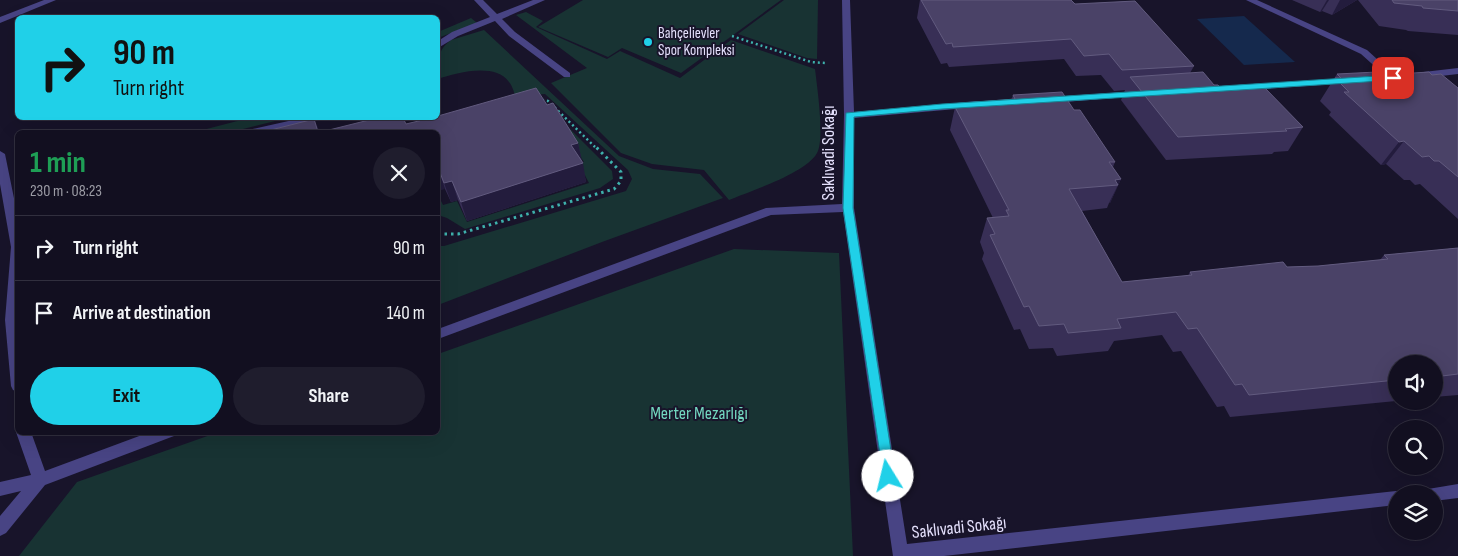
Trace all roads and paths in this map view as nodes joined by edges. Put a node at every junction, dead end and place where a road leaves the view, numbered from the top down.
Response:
1 (52, 0) edge
2 (478, 0) edge
3 (542, 0) edge
4 (846, 0) edge
5 (1250, 0) edge
6 (495, 18) junction
7 (0, 20) edge
8 (732, 36) dead end
9 (440, 44) edge
10 (811, 62) dead end
11 (1458, 71) edge
12 (567, 75) dead end
13 (1363, 80) edge
14 (1196, 90) edge
15 (1148, 93) edge
16 (536, 99) edge
17 (1040, 100) edge
18 (991, 103) edge
19 (849, 115) junction
20 (304, 120) edge
21 (261, 130) edge
22 (0, 154) edge
23 (848, 208) junction
24 (440, 234) edge
25 (15, 241) edge
26 (15, 265) edge
27 (440, 333) edge
28 (15, 353) edge
29 (24, 435) edge
30 (161, 435) edge
31 (40, 480) junction
32 (0, 489) edge
33 (1458, 491) edge
34 (1443, 493) edge
35 (1388, 499) edge
36 (0, 528) edge
37 (901, 555) edge

1 - 7 street
2 - 6 street
3 - 6 street
4 - 19 street, Saklıvadi Sokağı
5 - 11 street
6 - 9 street
6 - 12 street
8 - 10 path
13 - 14 street
15 - 17 street
16 - 24 path
18 - 19 street
19 - 23 street, Saklıvadi Sokağı
20 - 21 street
22 - 25 street
23 - 27 street
23 - 37 street, Saklıvadi Sokağı
26 - 28 street
29 - 31 street
30 - 31 street
31 - 32 street
31 - 36 street
33 - 34 street
35 - 37 street, Saklıvadi Sokağı

